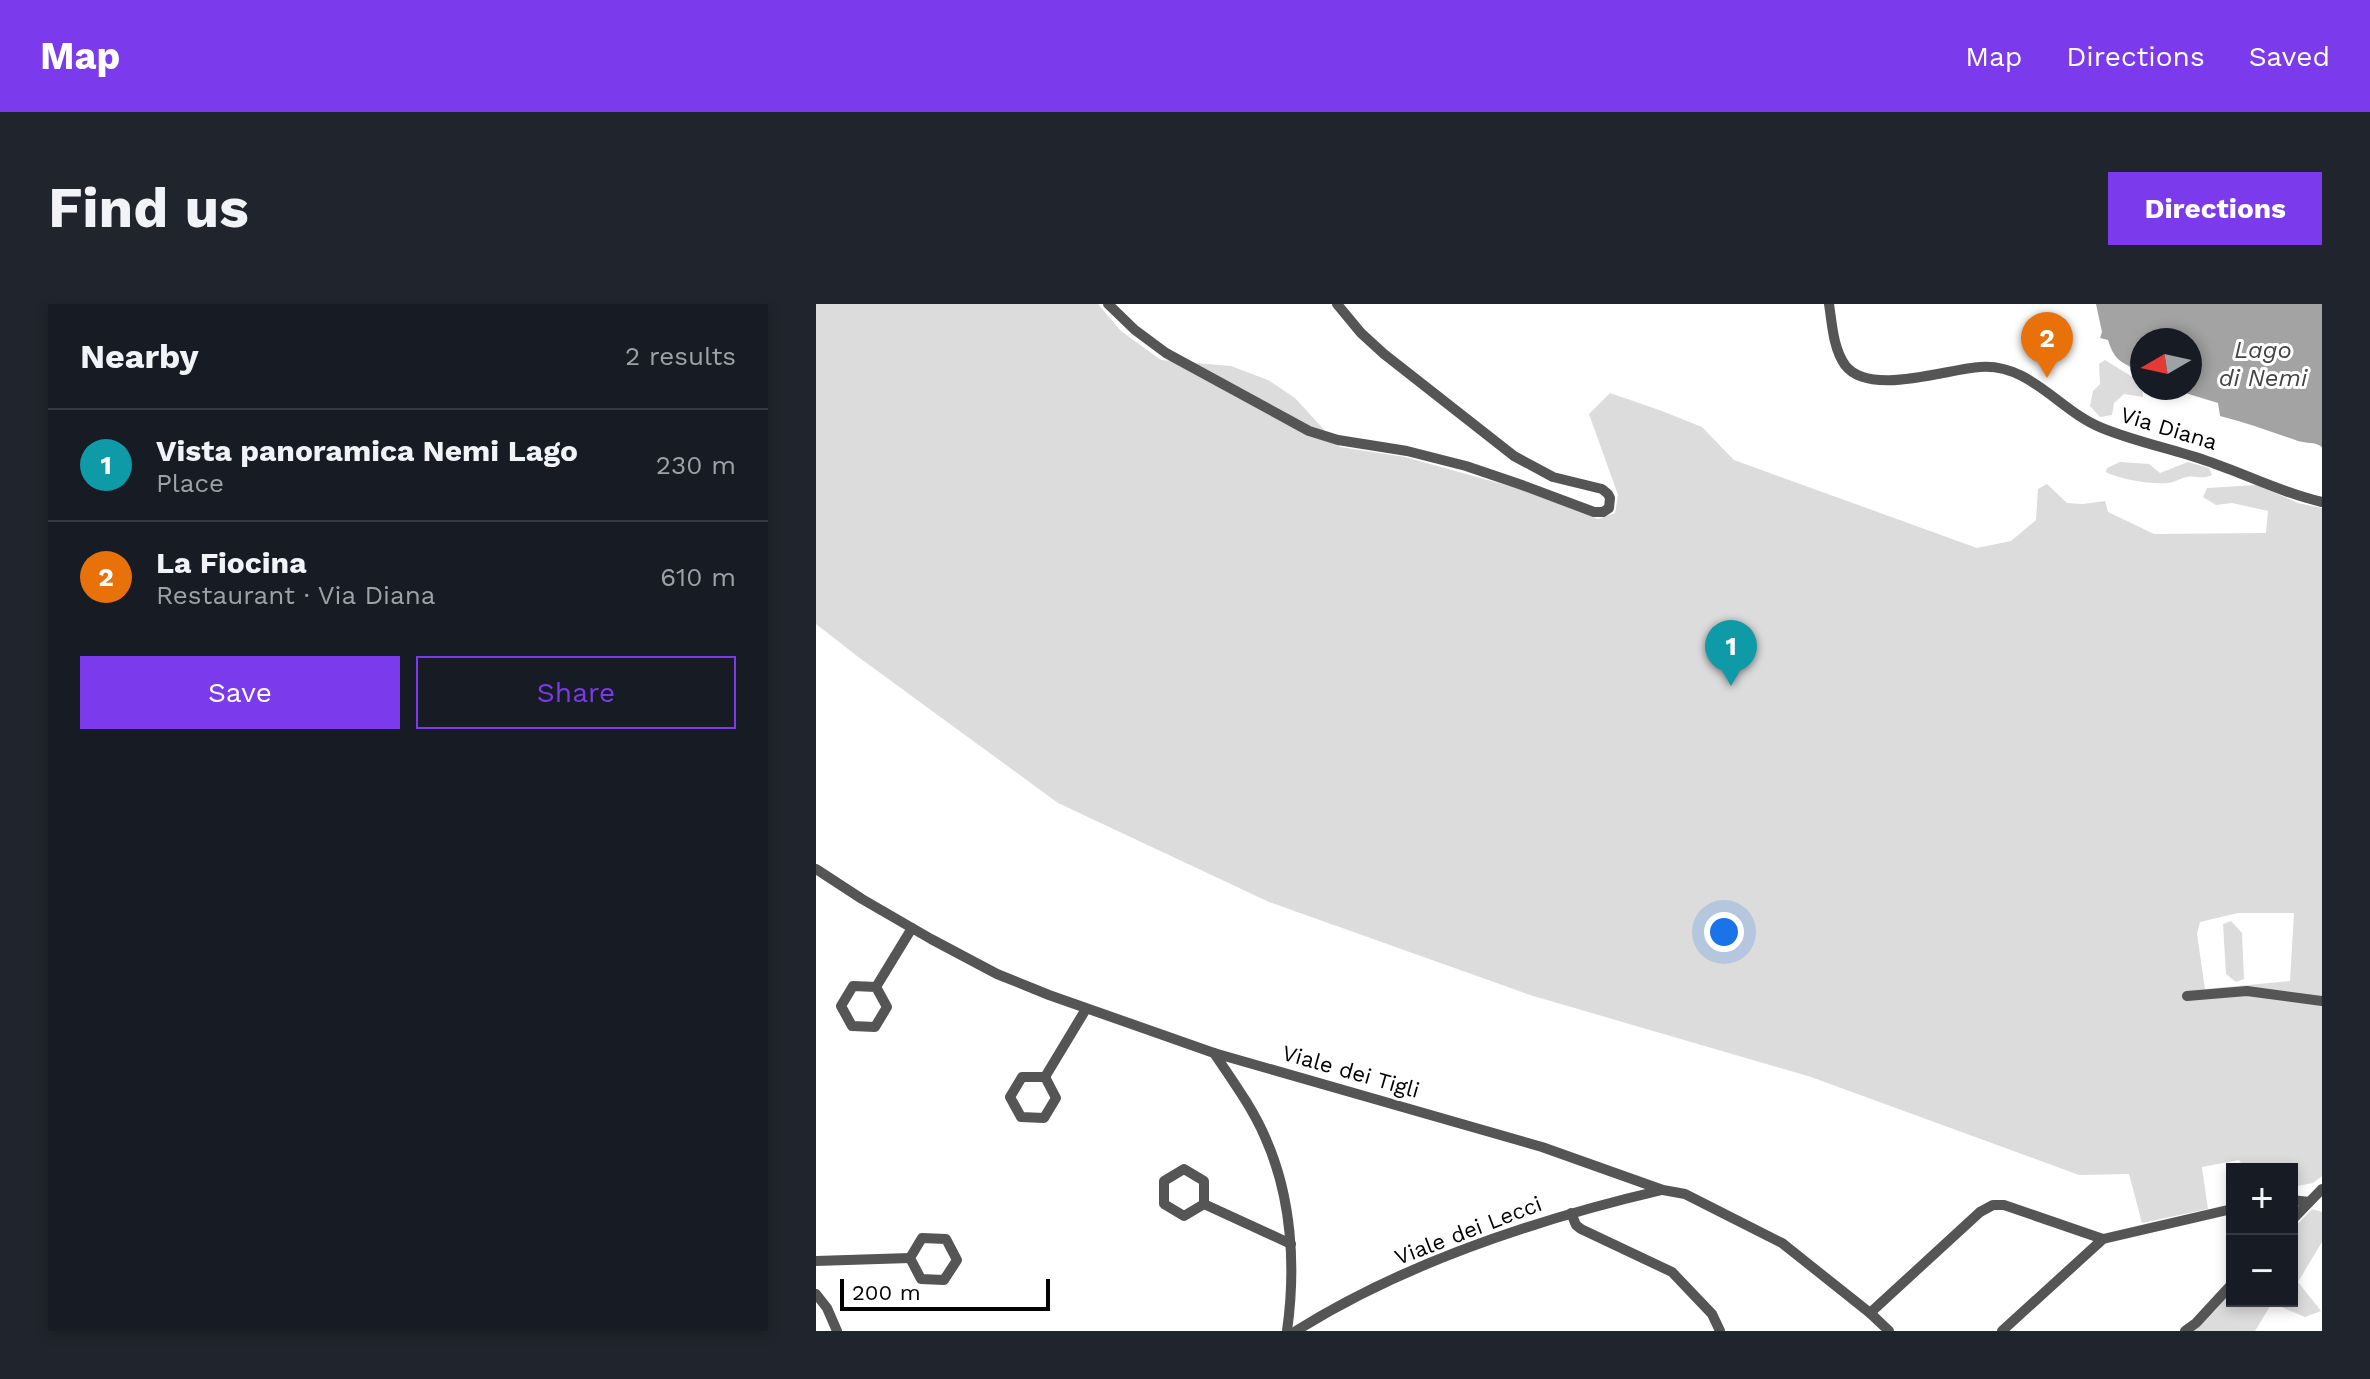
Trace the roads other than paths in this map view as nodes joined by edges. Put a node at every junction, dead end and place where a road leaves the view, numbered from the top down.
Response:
1 (1108, 304) edge
2 (1337, 304) edge
3 (1829, 304) edge
4 (2322, 502) edge
5 (816, 869) edge
6 (912, 928) junction
7 (876, 987) junction
8 (2187, 996) dead end
9 (2322, 1001) edge
10 (1086, 1009) junction
11 (1214, 1053) junction
12 (1045, 1077) junction
13 (2322, 1189) edge
14 (1663, 1190) junction
15 (2298, 1201) edge
16 (2309, 1202) junction
17 (1204, 1204) junction
18 (2226, 1210) edge
19 (1571, 1213) junction
20 (2298, 1214) edge
21 (2103, 1239) junction
22 (1291, 1244) junction
23 (910, 1258) junction
24 (816, 1261) edge
25 (2226, 1290) edge
26 (816, 1294) edge
27 (1870, 1313) junction
28 (838, 1330) edge
29 (1287, 1331) edge
30 (1296, 1331) edge
31 (1720, 1331) edge
32 (1889, 1331) edge
33 (2002, 1331) edge
34 (2185, 1331) edge

1 - 2 street
3 - 4 street, Via Diana
5 - 6 street, Viale dei Tigli
6 - 7 street
6 - 10 street, Viale dei Tigli
7 - 7 street
8 - 9 street
10 - 11 street, Viale dei Tigli
10 - 12 street
11 - 14 street, Viale dei Tigli
11 - 22 street
12 - 12 street
13 - 16 street
14 - 19 street, Viale dei Lecci
14 - 27 street, Viale dei Tigli
15 - 16 street
16 - 20 street
17 - 17 street
17 - 22 street
18 - 21 street
19 - 30 street, Viale dei Lecci
19 - 31 street
21 - 27 street
21 - 33 street
22 - 29 street
23 - 23 street
23 - 24 street
25 - 34 street
26 - 28 street
27 - 32 street, Viale dei Tigli

